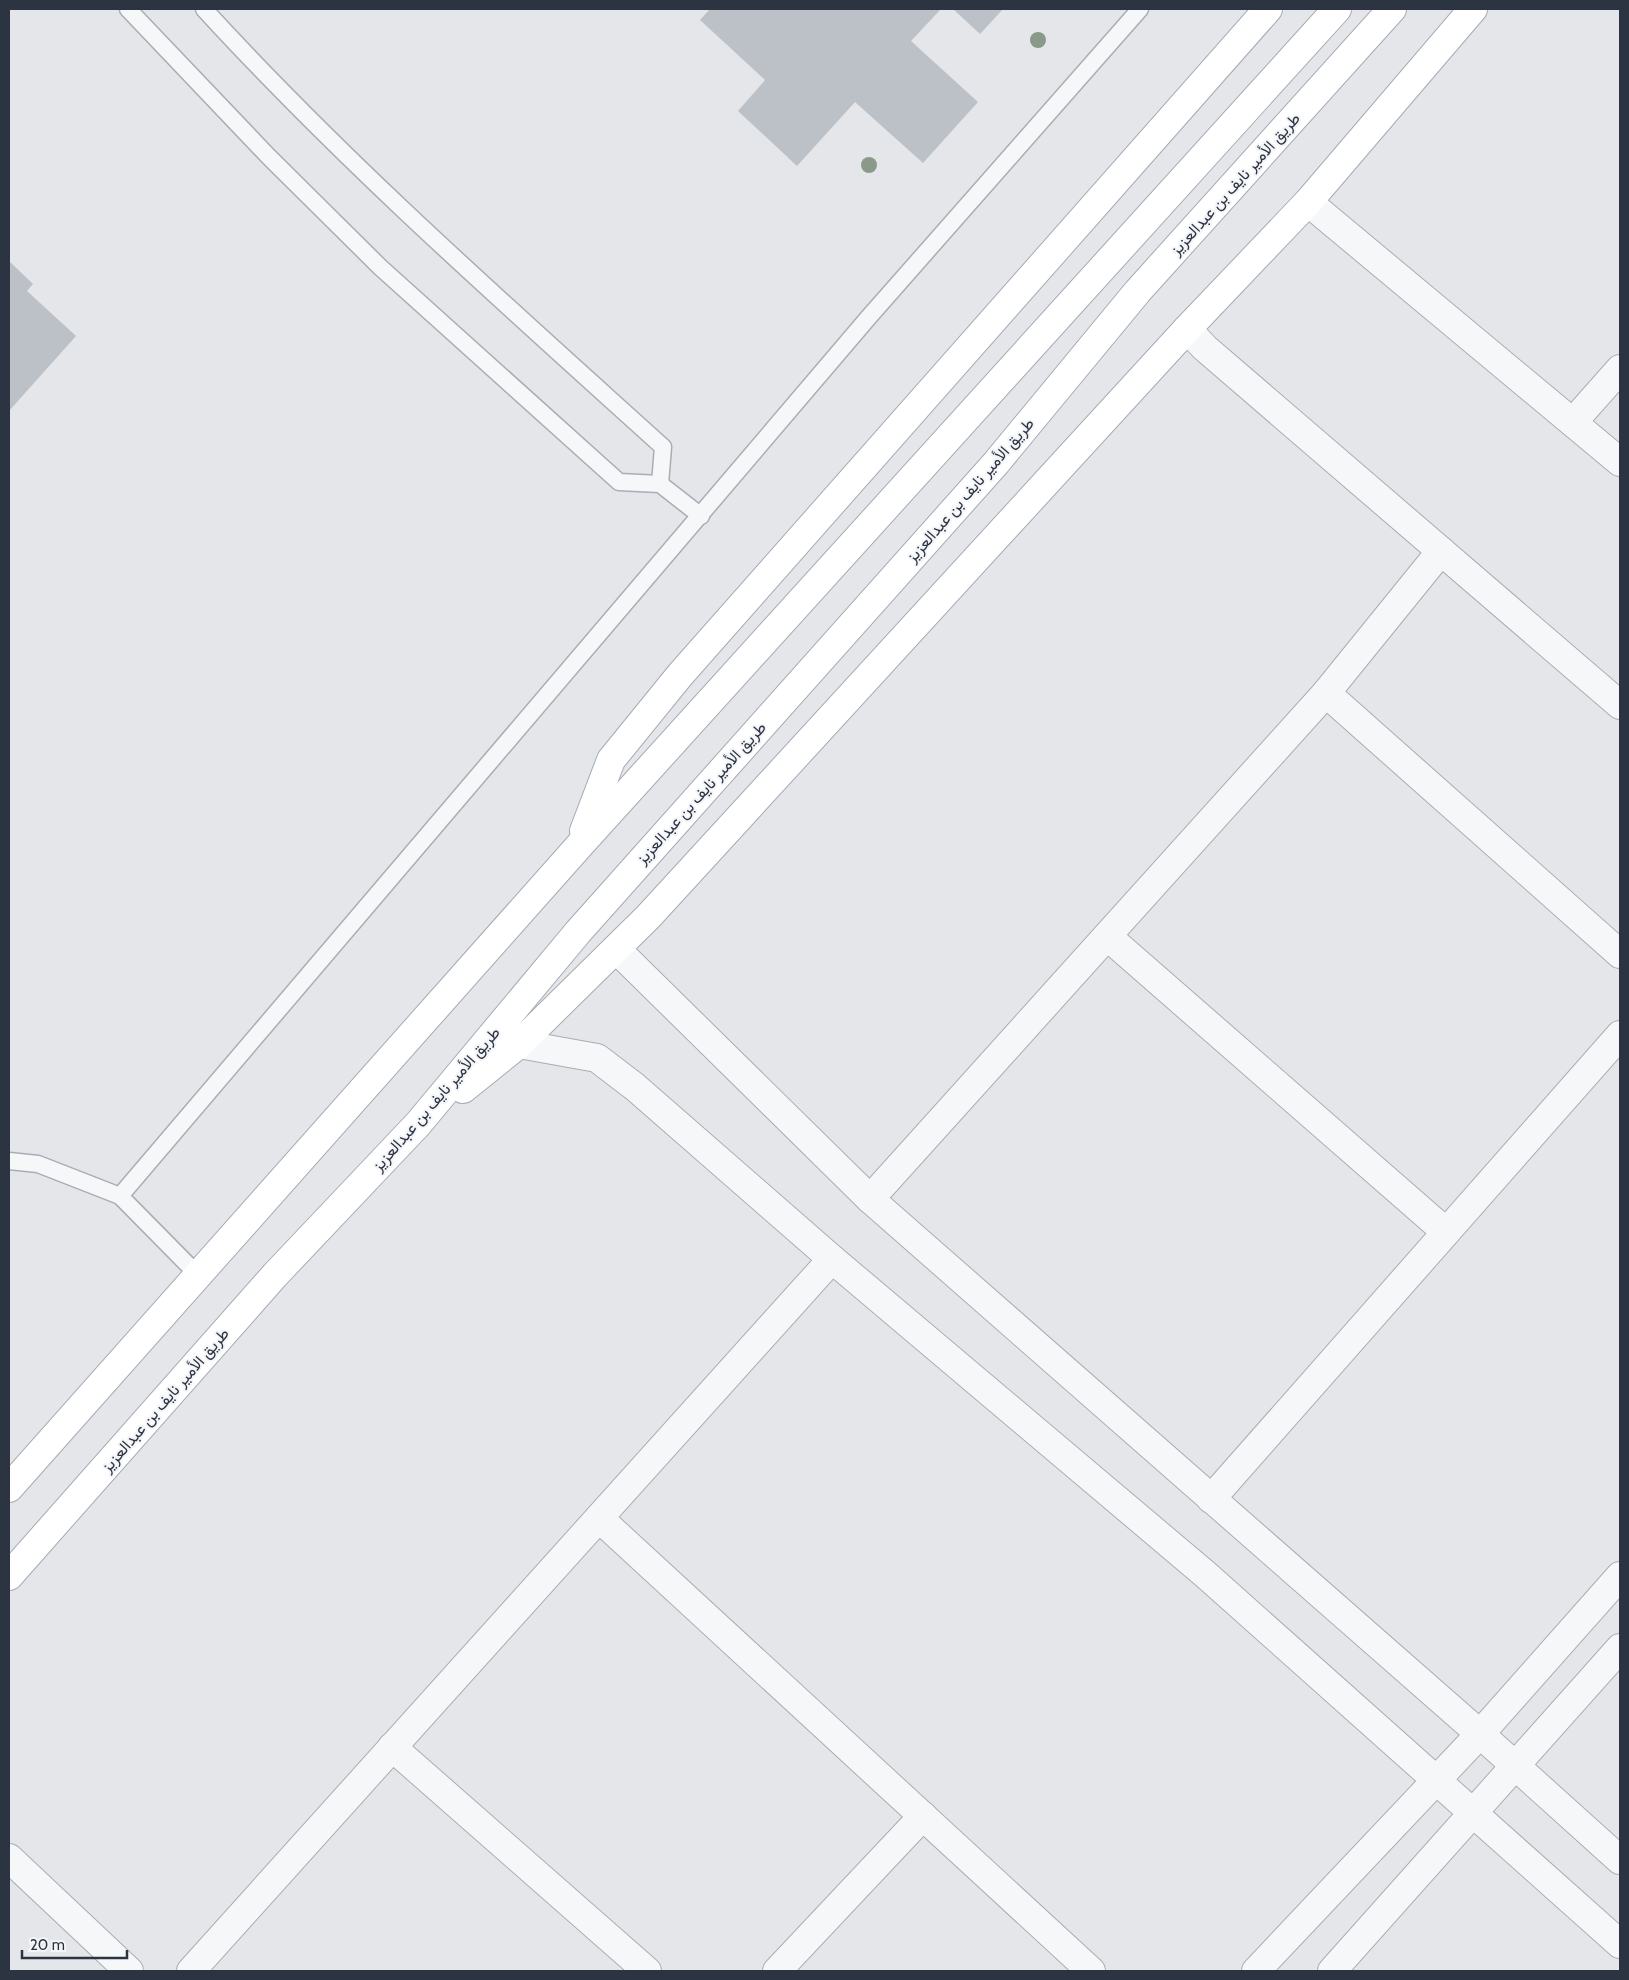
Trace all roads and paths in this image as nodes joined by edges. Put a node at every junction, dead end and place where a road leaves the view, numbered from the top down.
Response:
1 (128, 9) edge
2 (204, 9) edge
3 (1140, 9) edge
4 (1268, 9) edge
5 (1337, 9) edge
6 (1392, 9) edge
7 (1473, 9) edge
8 (1308, 202) junction
9 (1187, 329) junction
10 (1620, 369) edge
11 (1573, 422) junction
12 (1620, 462) edge
13 (660, 484) junction
14 (701, 516) junction
15 (1441, 551) junction
16 (1326, 693) junction
17 (1620, 705) edge
18 (579, 846) junction
19 (1107, 936) junction
20 (616, 949) junction
21 (1620, 954) edge
22 (1620, 1035) edge
23 (520, 1044) junction
24 (418, 1124) junction
25 (9, 1161) edge
26 (120, 1196) junction
27 (870, 1199) junction
28 (1446, 1232) junction
29 (832, 1259) junction
30 (199, 1276) junction
31 (9, 1488) edge
32 (1211, 1499) junction
33 (599, 1518) junction
34 (9, 1576) edge
35 (1620, 1576) edge
36 (1620, 1648) edge
37 (1480, 1734) junction
38 (392, 1747) junction
39 (1515, 1767) junction
40 (1437, 1779) junction
41 (1474, 1814) junction
42 (923, 1816) junction
43 (9, 1858) edge
44 (1620, 1860) edge
45 (1620, 1944) edge
46 (129, 1971) edge
47 (191, 1971) edge
48 (647, 1971) edge
49 (777, 1971) edge
50 (1091, 1971) edge
51 (1256, 1971) edge
52 (1332, 1971) edge

1 - 13 lane
2 - 13 lane
3 - 14 lane
4 - 18 main road
5 - 18 main road
6 - 24 main road, طريق الأمير نايف بن عبدالعزيز
7 - 8 main road
8 - 9 main road
8 - 11 street
9 - 15 street
9 - 20 main road
10 - 11 street
11 - 12 street
13 - 14 lane
14 - 26 lane
15 - 16 street
15 - 17 street
16 - 19 street
16 - 21 street
18 - 30 main road
19 - 27 street
19 - 28 street
20 - 23 main road
20 - 27 street
22 - 28 street
23 - 24 main road
23 - 29 street
24 - 34 main road, طريق الأمير نايف بن عبدالعزيز
25 - 26 lane
26 - 30 lane
27 - 32 street
28 - 32 street
29 - 33 street
29 - 40 street
30 - 31 main road
32 - 37 street
33 - 38 street
33 - 42 street
35 - 37 street
36 - 39 street
37 - 39 street
37 - 40 street
38 - 47 street
38 - 48 street
39 - 41 street
39 - 44 street
40 - 41 street
40 - 51 street
41 - 45 street
41 - 52 street
42 - 49 street
42 - 50 street
43 - 46 street

